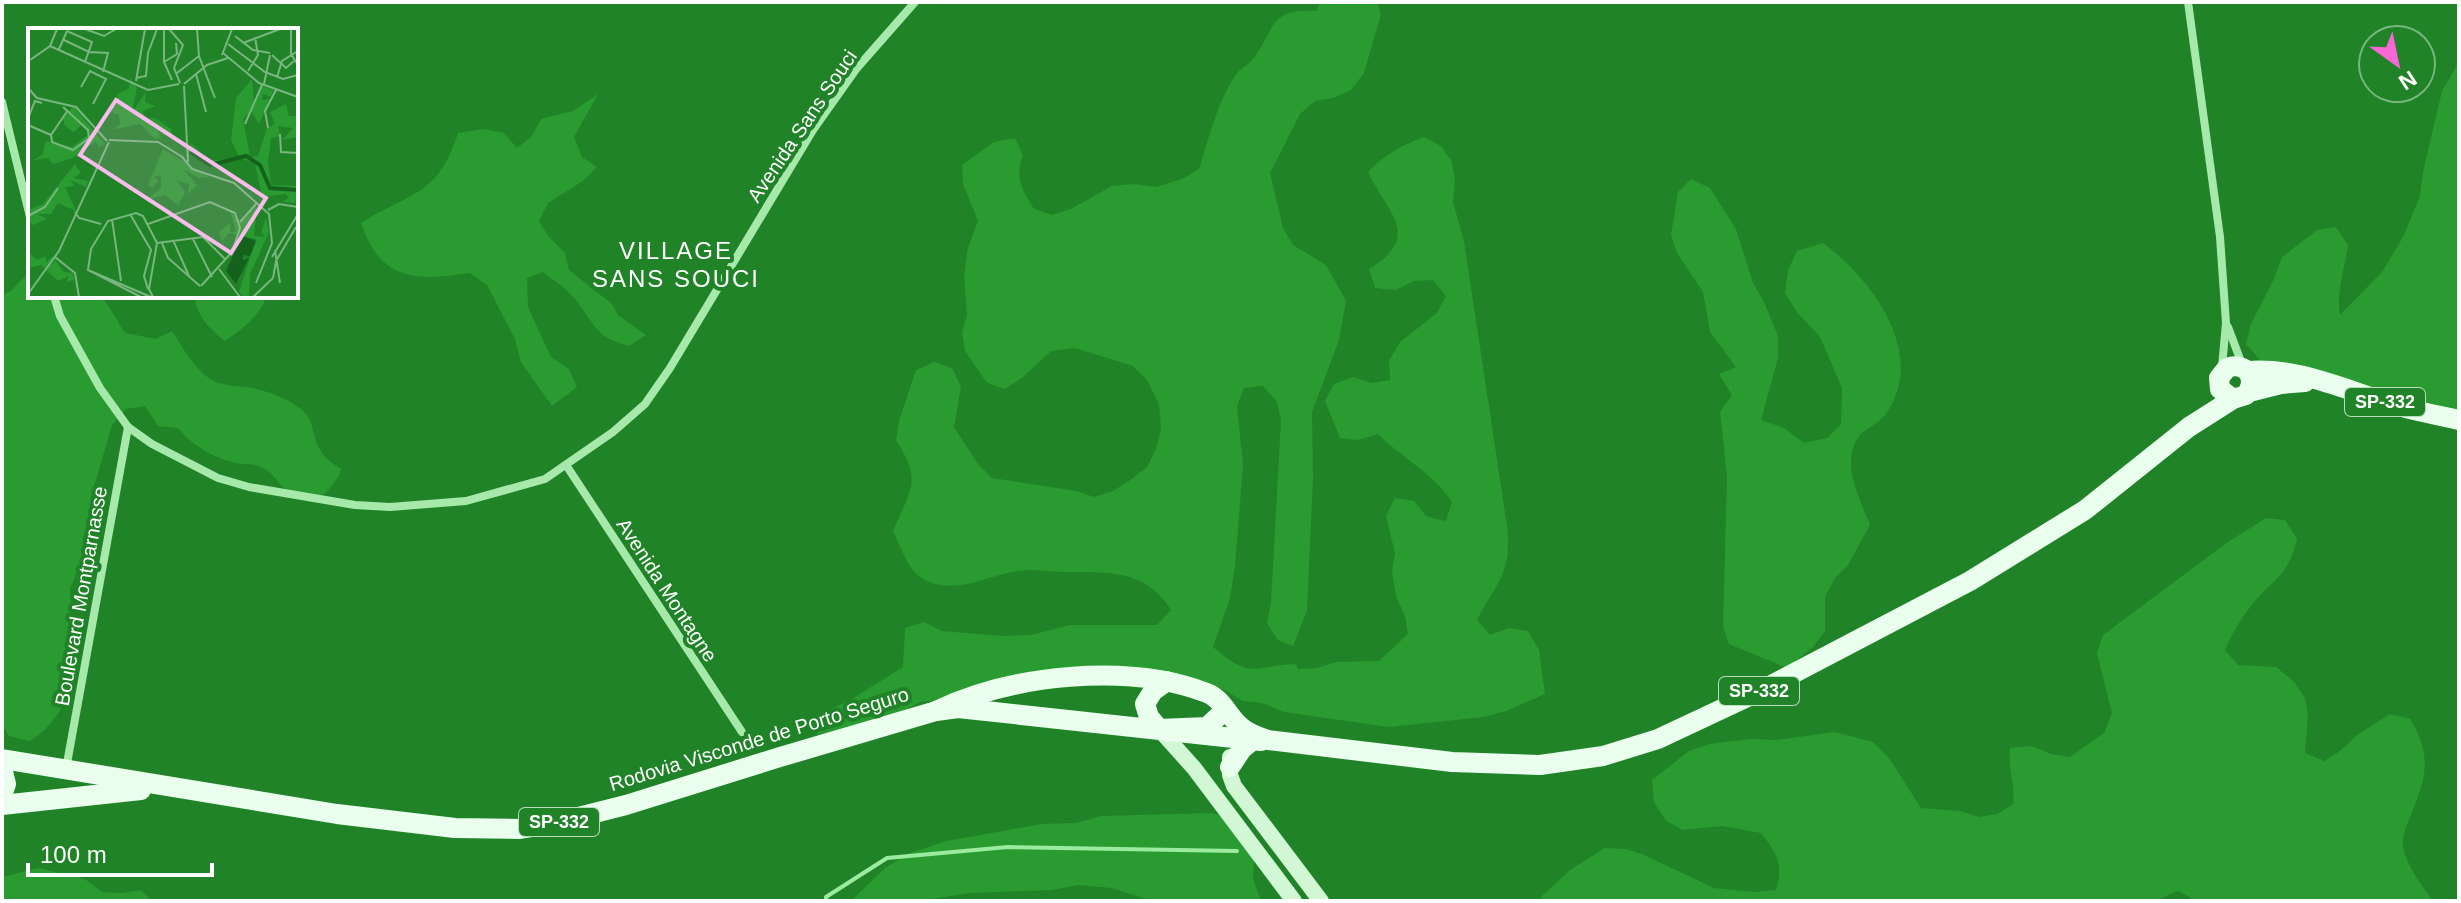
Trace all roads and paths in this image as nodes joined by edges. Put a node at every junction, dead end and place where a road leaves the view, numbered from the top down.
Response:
1 (915, 2) edge
2 (2188, 2) edge
3 (2, 102) edge
4 (28, 209) edge
5 (55, 298) edge
6 (2226, 323) junction
7 (2246, 369) junction
8 (2313, 381) junction
9 (2231, 387) junction
10 (2459, 420) edge
11 (128, 427) junction
12 (566, 465) junction
13 (1167, 681) junction
14 (1221, 705) junction
15 (936, 711) junction
16 (1159, 729) junction
17 (742, 732) dead end
18 (1229, 739) junction
19 (1260, 741) junction
20 (2, 759) edge
21 (1230, 767) junction
22 (2, 768) edge
23 (66, 771) junction
24 (169, 787) junction
25 (2, 795) edge
26 (2, 805) edge
27 (1294, 901) edge
28 (1321, 901) edge

1 - 12 street, Avenida Sans Souci
2 - 6 street
3 - 4 street
5 - 11 street, Avenida Sans Souci
6 - 7 street
6 - 9 street
7 - 8 main road, SP-332
7 - 9 main road
8 - 9 main road, SP-332
8 - 10 main road, SP-332
9 - 19 main road, Rodovia Visconde de Porto Seguro / SP-332
11 - 12 street, Avenida Sans Souci
11 - 23 street, Boulevard Montparnasse
12 - 17 street, Avenida Montagne
13 - 14 main road, Rodovia Visconde de Porto Seguro / SP-332
13 - 15 main road, Rodovia Visconde de Porto Seguro / SP-332
13 - 16 main road
14 - 16 main road
14 - 18 main road
14 - 19 main road, Rodovia Visconde de Porto Seguro / SP-332
15 - 16 main road, Rodovia Visconde de Porto Seguro / SP-332
15 - 24 main road, Rodovia Visconde de Porto Seguro / SP-332
16 - 18 main road, Rodovia Visconde de Porto Seguro / SP-332
16 - 27 main road
18 - 19 main road, Rodovia Visconde de Porto Seguro / SP-332
18 - 21 main road
19 - 21 main road
20 - 23 main road, Rodovia Visconde de Porto Seguro / SP-332
21 - 28 main road
22 - 25 main road
23 - 24 main road, Rodovia Visconde de Porto Seguro / SP-332
24 - 26 main road, Rodovia Visconde de Porto Seguro / SP-332

